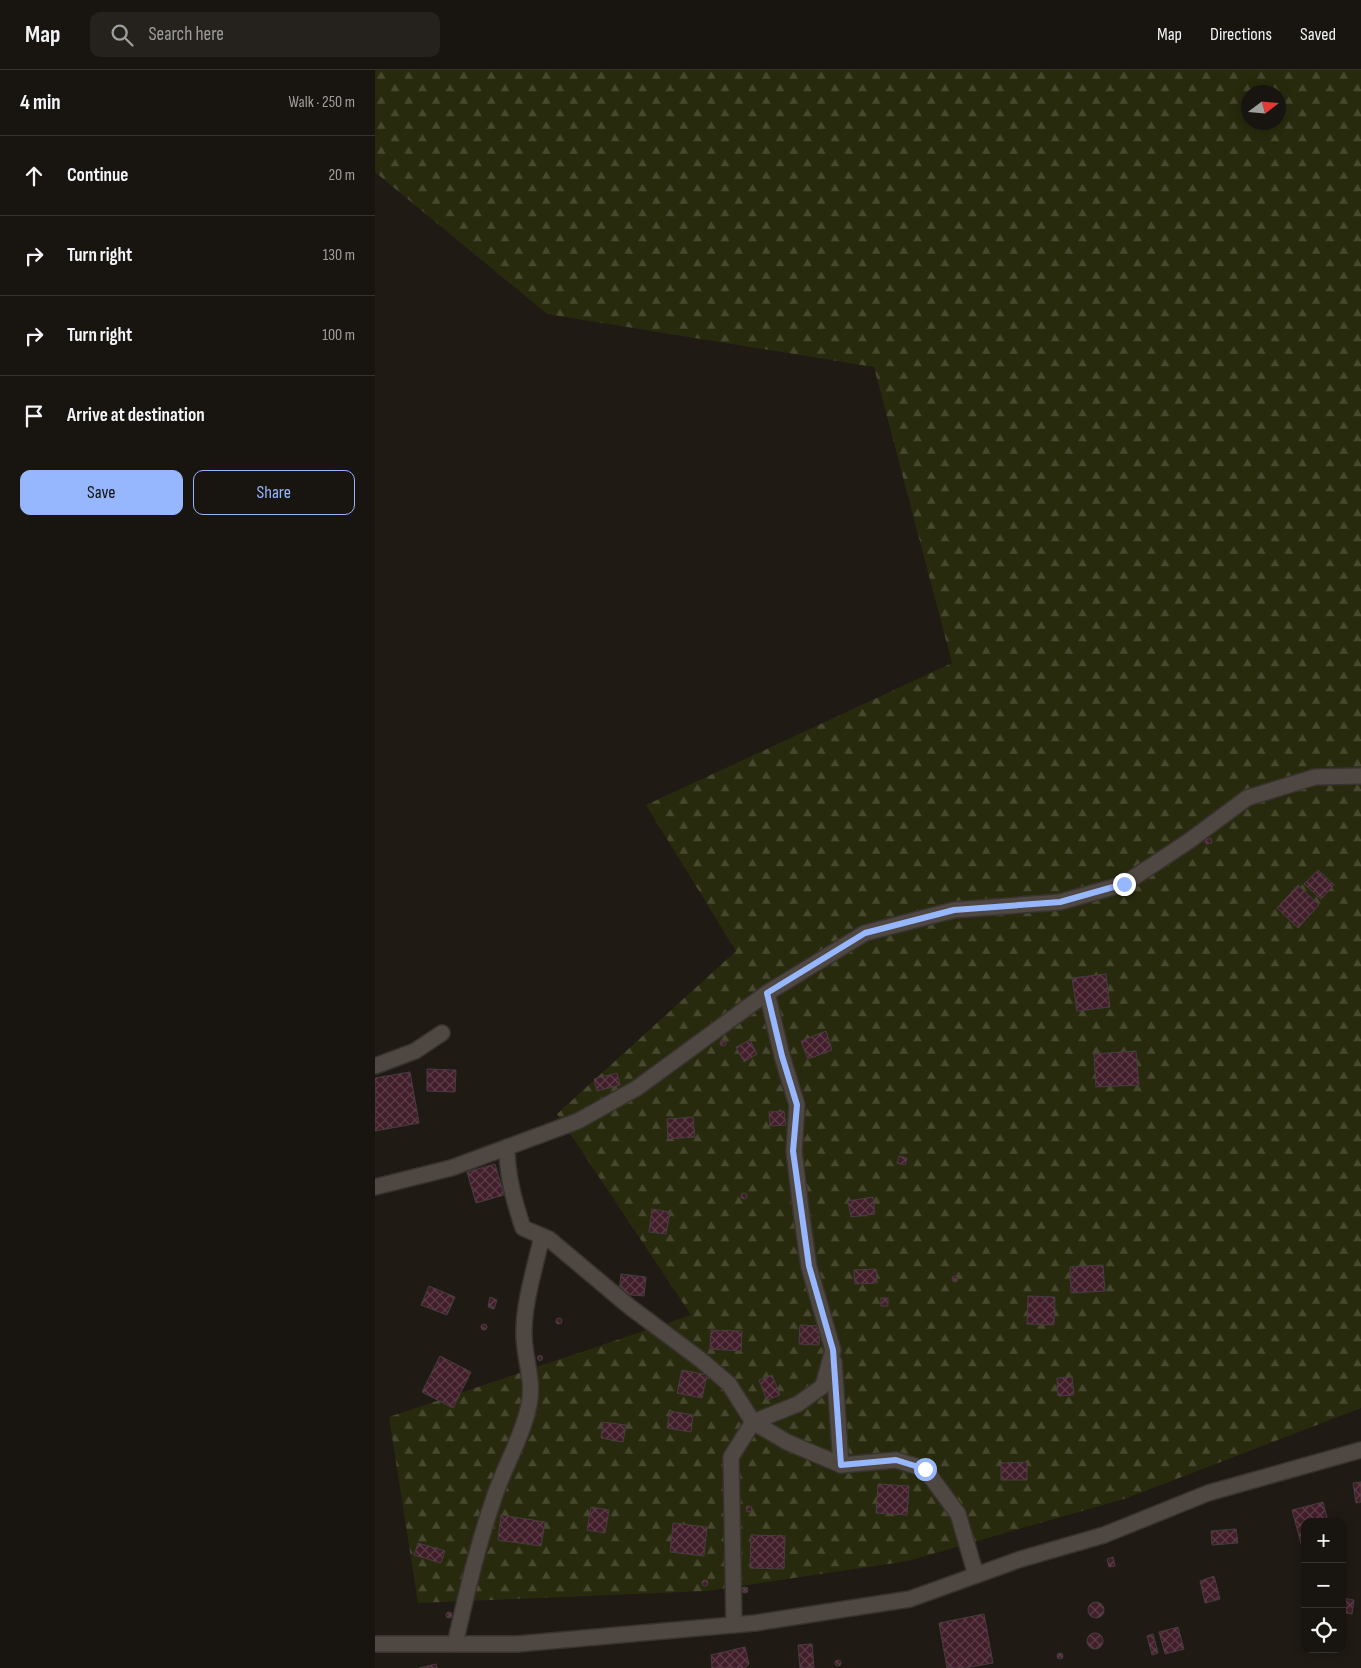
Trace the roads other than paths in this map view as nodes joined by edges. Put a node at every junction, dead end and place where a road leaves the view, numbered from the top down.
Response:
1 (1361, 776) edge
2 (767, 993) junction
3 (442, 1033) dead end
4 (375, 1066) edge
5 (507, 1147) junction
6 (375, 1188) edge
7 (542, 1236) junction
8 (833, 1350) junction
9 (753, 1422) junction
10 (1361, 1450) edge
11 (841, 1465) junction
12 (976, 1575) junction
13 (733, 1625) junction
14 (375, 1644) edge
15 (455, 1644) junction

1 - 2 street
2 - 5 street
2 - 8 street
3 - 4 street
5 - 6 street
5 - 7 street
7 - 9 street
7 - 15 street
8 - 9 street
8 - 11 street
9 - 11 street
9 - 13 street
10 - 12 street
11 - 12 street
12 - 13 street
13 - 15 street
14 - 15 street

